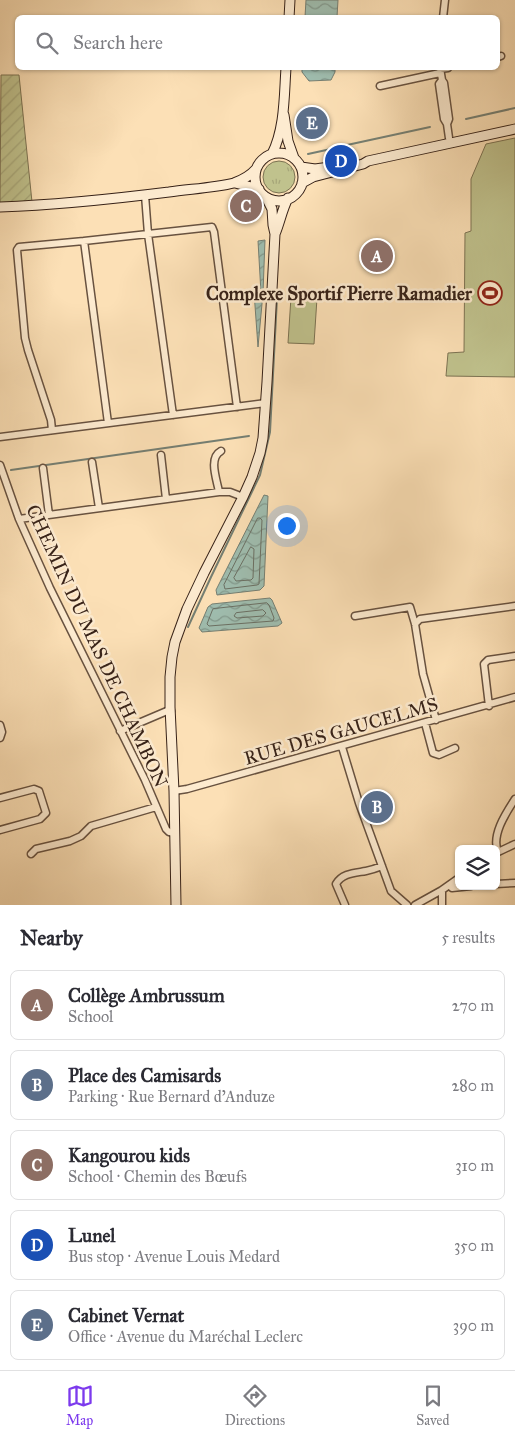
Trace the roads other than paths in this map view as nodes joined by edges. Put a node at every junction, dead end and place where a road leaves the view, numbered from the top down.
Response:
1 (290, 0) edge
2 (445, 0) edge
3 (289, 15) edge
4 (443, 15) edge
5 (286, 70) edge
6 (440, 72) edge
7 (380, 86) dead end
8 (283, 112) junction
9 (515, 124) edge
10 (515, 129) edge
11 (450, 138) junction
12 (272, 154) junction
13 (294, 158) junction
14 (301, 167) junction
15 (256, 169) junction
16 (235, 183) junction
17 (302, 183) junction
18 (258, 189) junction
19 (145, 195) junction
20 (266, 197) junction
21 (288, 198) junction
22 (0, 207) edge
23 (148, 234) junction
24 (276, 234) junction
25 (84, 241) junction
26 (266, 403) junction
27 (237, 407) junction
28 (173, 415) junction
29 (108, 423) junction
30 (52, 430) junction
31 (0, 437) edge
32 (221, 451) dead end
33 (160, 455) dead end
34 (92, 462) dead end
35 (0, 465) edge
36 (43, 468) dead end
37 (219, 492) junction
38 (243, 497) junction
39 (166, 499) junction
40 (99, 508) junction
41 (49, 515) junction
42 (19, 519) junction
43 (515, 606) edge
44 (355, 616) dead end
45 (415, 624) junction
46 (515, 656) edge
47 (515, 698) edge
48 (489, 706) junction
49 (170, 711) junction
50 (436, 720) junction
51 (425, 723) junction
52 (0, 725) edge
53 (120, 731) junction
54 (0, 738) edge
55 (342, 747) junction
56 (455, 748) dead end
57 (174, 791) junction
58 (0, 798) edge
59 (515, 800) edge
60 (156, 807) junction
61 (0, 830) edge
62 (175, 833) junction
63 (515, 844) edge
64 (497, 845) edge
65 (500, 851) edge
66 (31, 854) dead end
67 (382, 866) junction
68 (455, 881) edge
69 (515, 883) edge
70 (500, 884) edge
71 (449, 885) junction
72 (455, 888) edge
73 (442, 890) junction
74 (176, 905) edge
75 (345, 905) edge
76 (407, 905) edge
77 (415, 905) edge
78 (442, 905) edge

1 - 3 main road
2 - 4 street
5 - 8 main road
6 - 7 street
6 - 11 street
8 - 12 main road
8 - 13 main road
9 - 11 main road
10 - 17 main road
11 - 14 main road
12 - 13 main road
12 - 15 main road
13 - 14 main road
14 - 17 main road
15 - 16 main road
15 - 18 main road
16 - 18 main road
16 - 19 main road
17 - 21 main road
18 - 20 main road
19 - 22 main road
19 - 23 street
20 - 21 main road
20 - 24 main road
21 - 24 main road
23 - 25 street
23 - 27 street
23 - 28 street
24 - 26 main road
25 - 29 street
25 - 30 street
26 - 27 street
26 - 38 main road
27 - 28 street
28 - 29 street
29 - 30 street
30 - 31 street
32 - 37 street
33 - 39 street
34 - 40 street
35 - 42 street, CHEMIN DU MAS DE CHAMBON
36 - 41 street
37 - 38 street
37 - 39 street
38 - 49 main road
39 - 40 street
40 - 41 street
41 - 42 street
42 - 53 street, CHEMIN DU MAS DE CHAMBON
43 - 45 street
44 - 45 street
45 - 50 street
46 - 48 street
47 - 48 street, RUE DES GAUCELMS
48 - 50 street, RUE DES GAUCELMS
49 - 53 street
49 - 57 main road
50 - 51 street, RUE DES GAUCELMS
51 - 55 street, RUE DES GAUCELMS
51 - 56 street
52 - 54 street
53 - 60 street, CHEMIN DU MAS DE CHAMBON
55 - 57 street, RUE DES GAUCELMS
55 - 67 street
57 - 62 main road
58 - 61 street
59 - 64 street
60 - 62 street, CHEMIN DU MAS DE CHAMBON
60 - 66 street
62 - 74 main road
63 - 65 street
67 - 75 street
67 - 76 street
68 - 71 street
69 - 70 street
71 - 72 street
71 - 73 street
73 - 77 street
73 - 78 street

